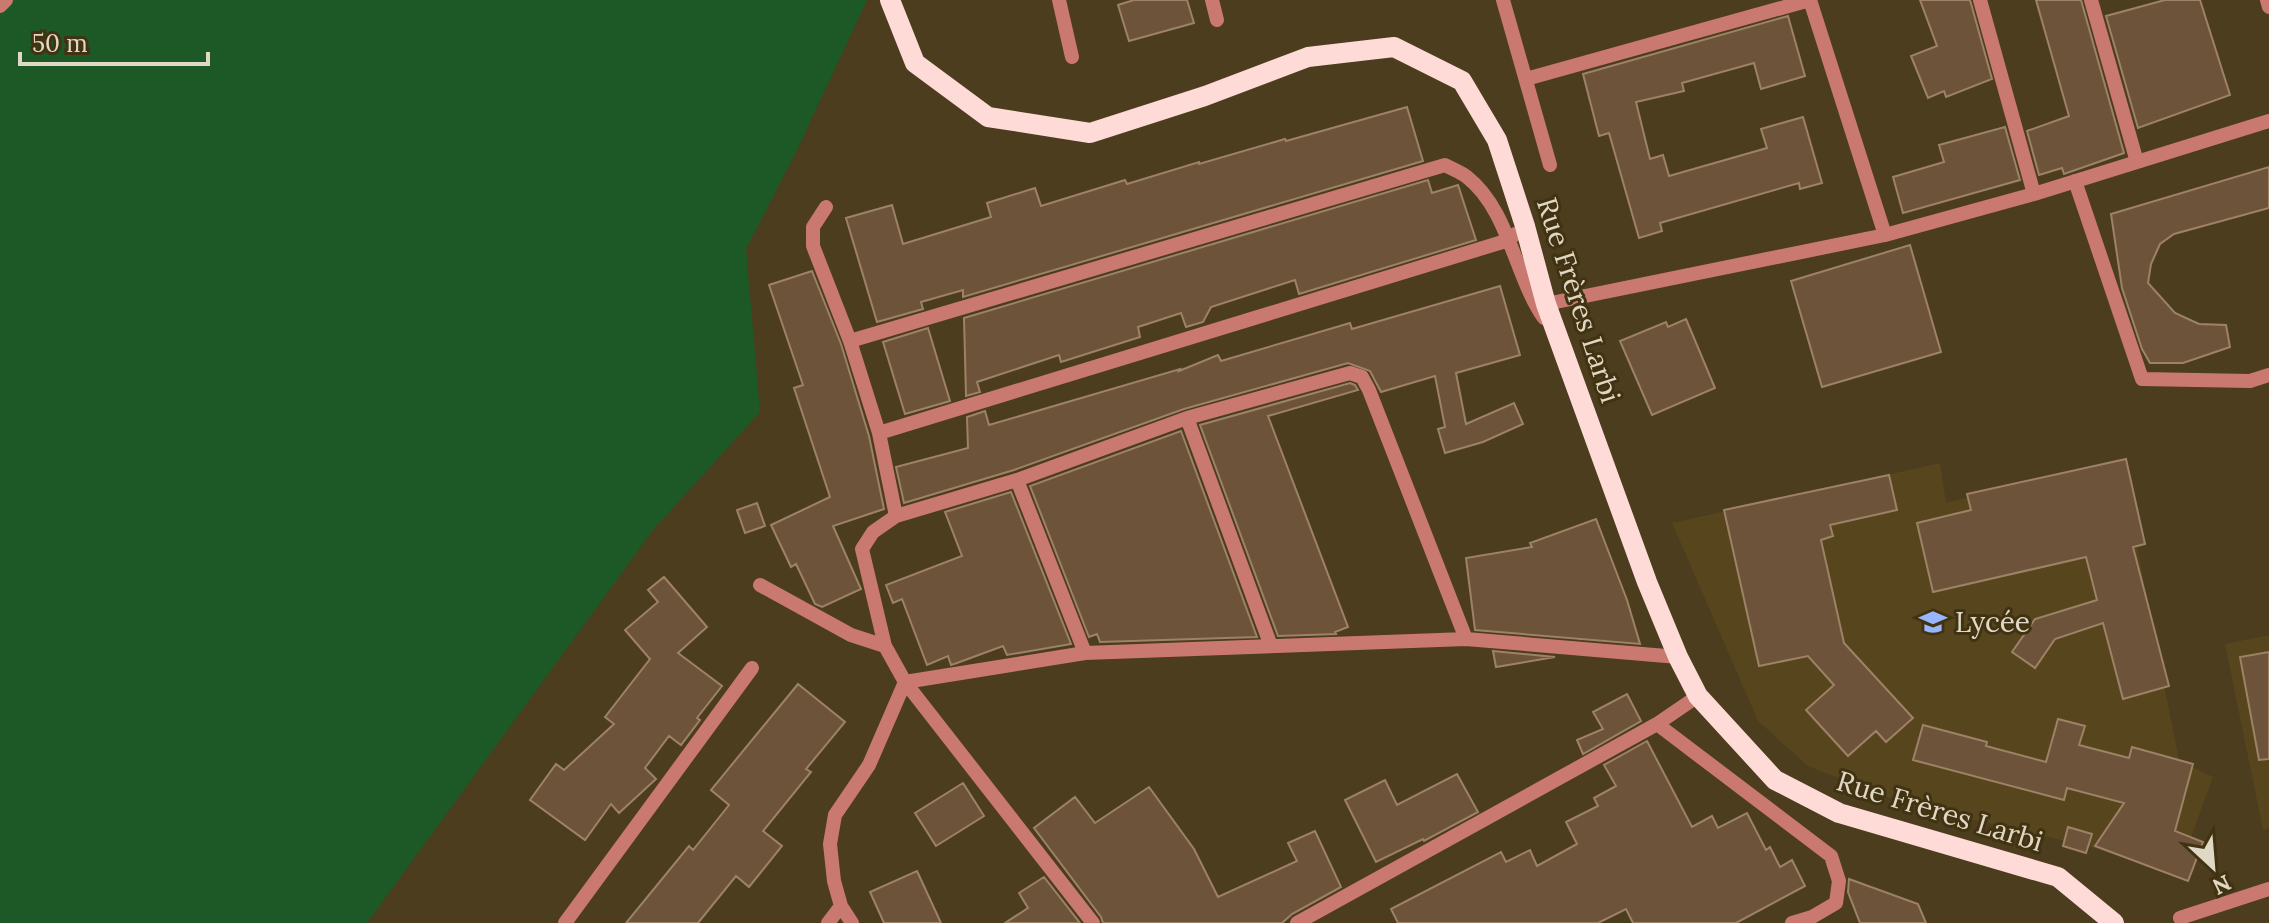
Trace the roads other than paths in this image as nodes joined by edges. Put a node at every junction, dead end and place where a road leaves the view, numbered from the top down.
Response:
1 (6, 0) edge
2 (890, 0) edge
3 (1059, 0) edge
4 (1212, 0) edge
5 (1503, 0) edge
6 (1980, 0) edge
7 (2091, 0) edge
8 (2267, 0) edge
9 (0, 6) edge
10 (2269, 7) edge
11 (1217, 20) dead end
12 (1072, 57) dead end
13 (1526, 79) junction
14 (2269, 121) edge
15 (2137, 162) junction
16 (1550, 165) dead end
17 (2075, 181) junction
18 (2034, 194) junction
19 (826, 207) dead end
20 (1525, 226) junction
21 (1885, 235) junction
22 (1509, 240) junction
23 (1546, 304) junction
24 (850, 341) junction
25 (1562, 344) junction
26 (2269, 375) edge
27 (1187, 418) junction
28 (879, 433) junction
29 (1017, 480) junction
30 (896, 516) junction
31 (760, 585) dead end
32 (1466, 639) junction
33 (885, 646) junction
34 (1271, 646) junction
35 (1085, 653) junction
36 (1678, 657) junction
37 (752, 668) dead end
38 (905, 682) junction
39 (1698, 696) junction
40 (1657, 724) junction
41 (2269, 889) edge
42 (841, 906) junction
43 (2180, 918) dead end
44 (1299, 922) edge
45 (565, 923) edge
46 (828, 923) edge
47 (852, 923) edge
48 (1093, 923) edge
49 (1792, 923) edge
50 (2114, 923) edge

1 - 9 street
2 - 20 main road, Rue Frères Larbi
3 - 12 street
4 - 11 street
5 - 13 street
6 - 18 street
7 - 15 street
8 - 10 street
13 - 16 street
13 - 21 street
14 - 15 street
15 - 17 street
17 - 18 street
17 - 26 street
18 - 21 street
19 - 24 street
20 - 22 street
20 - 23 main road, Rue Frères Larbi
21 - 23 street
22 - 24 street
22 - 25 street
22 - 28 street
23 - 25 main road, Rue Frères Larbi
24 - 28 street
25 - 36 main road, Rue Frères Larbi
27 - 29 street
27 - 32 street
27 - 34 street
28 - 30 street
29 - 30 street
29 - 35 street
30 - 33 street
31 - 33 street
32 - 34 street
32 - 36 street
33 - 38 street
34 - 35 street
35 - 38 street
36 - 39 main road, Rue Frères Larbi
37 - 45 street
38 - 42 street
38 - 48 street
39 - 40 street
39 - 50 main road, Rue Frères Larbi
40 - 44 street
40 - 49 street
41 - 43 street
42 - 46 street
42 - 47 street

